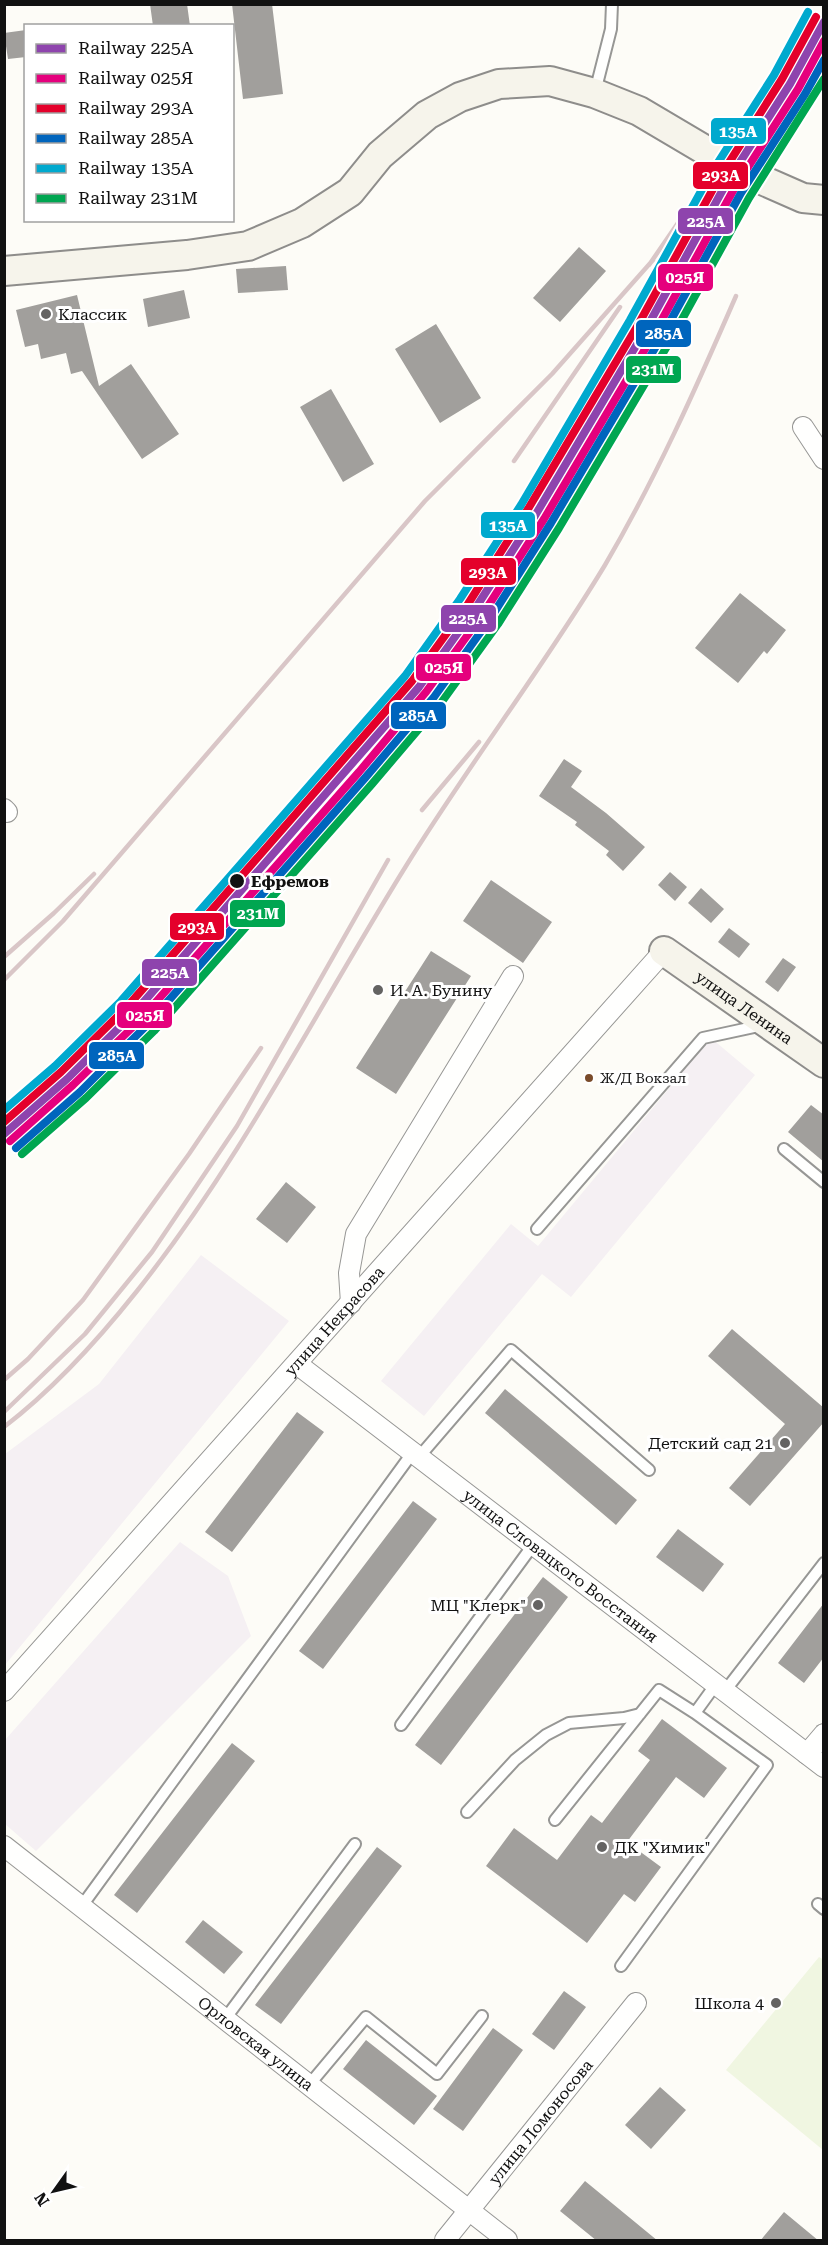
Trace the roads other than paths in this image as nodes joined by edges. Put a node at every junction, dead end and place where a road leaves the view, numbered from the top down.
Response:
1 (612, 4) edge
2 (594, 93) junction
3 (824, 200) edge
4 (4, 271) edge
5 (802, 427) dead end
6 (824, 459) edge
7 (664, 951) joint
8 (513, 976) dead end
9 (769, 1024) junction
10 (824, 1063) edge
11 (784, 1149) dead end
12 (824, 1182) edge
13 (537, 1229) dead end
14 (351, 1303) junction
15 (297, 1364) junction
16 (416, 1455) junction
17 (649, 1470) dead end
18 (533, 1545) junction
19 (824, 1563) edge
20 (721, 1688) junction
21 (4, 1691) edge
22 (640, 1713) junction
23 (695, 1713) junction
24 (401, 1725) dead end
25 (824, 1734) edge
26 (807, 1754) junction
27 (824, 1767) edge
28 (467, 1812) dead end
29 (555, 1820) dead end
30 (355, 1844) dead end
31 (4, 1846) edge
32 (81, 1907) junction
33 (621, 1966) dead end
34 (636, 2003) dead end
35 (482, 2016) dead end
36 (225, 2019) junction
37 (309, 2085) junction
38 (470, 2211) junction
39 (445, 2241) edge
40 (507, 2241) edge

1 - 2 lane
2 - 3 main road
2 - 4 main road
5 - 6 street
7 - 9 main road, улица Ленина
7 - 14 street, улица Некрасова
8 - 14 street
9 - 10 main road, улица Ленина
9 - 13 lane
11 - 12 lane
14 - 15 street, улица Некрасова
15 - 16 street, улица Словацкого Восстания
15 - 21 street, улица Некрасова
16 - 17 lane
16 - 18 street, улица Словацкого Восстания
16 - 32 lane
18 - 20 street, улица Словацкого Восстания
18 - 24 lane
19 - 20 lane
20 - 23 lane
20 - 26 street, улица Словацкого Восстания
22 - 23 lane
22 - 28 lane
22 - 29 lane
23 - 33 lane
25 - 26 street
26 - 27 street, улица Словацкого Восстания
30 - 36 lane
31 - 32 street, Орловская улица
32 - 36 street, Орловская улица
34 - 38 street, улица Ломоносова
35 - 37 lane
36 - 37 street, Орловская улица
37 - 38 street, Орловская улица
38 - 39 street, улица Ломоносова
38 - 40 street, Орловская улица

